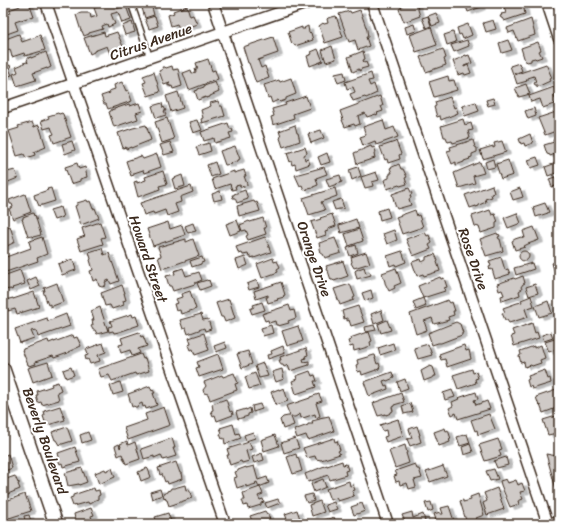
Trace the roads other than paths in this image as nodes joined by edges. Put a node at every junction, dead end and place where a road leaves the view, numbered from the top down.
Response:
1 (46, 3) edge
2 (131, 3) edge
3 (213, 3) edge
4 (307, 3) edge
5 (372, 3) edge
6 (547, 3) edge
7 (223, 32) junction
8 (559, 39) edge
9 (150, 58) junction
10 (73, 84) junction
11 (4, 105) edge
12 (3, 369) edge
13 (559, 522) edge
14 (56, 524) edge
15 (225, 524) edge
16 (388, 524) edge
17 (548, 524) edge
18 (552, 524) edge

1 - 10 street, Howard Street
2 - 9 lane
3 - 7 street, Orange Drive
4 - 7 street, Citrus Avenue
5 - 17 street, Rose Drive
6 - 8 street
7 - 9 street, Citrus Avenue
7 - 16 street, Orange Drive
9 - 10 street, Citrus Avenue
10 - 11 street, Citrus Avenue
10 - 15 street, Howard Street
12 - 14 main road, Beverly Boulevard
13 - 18 street

